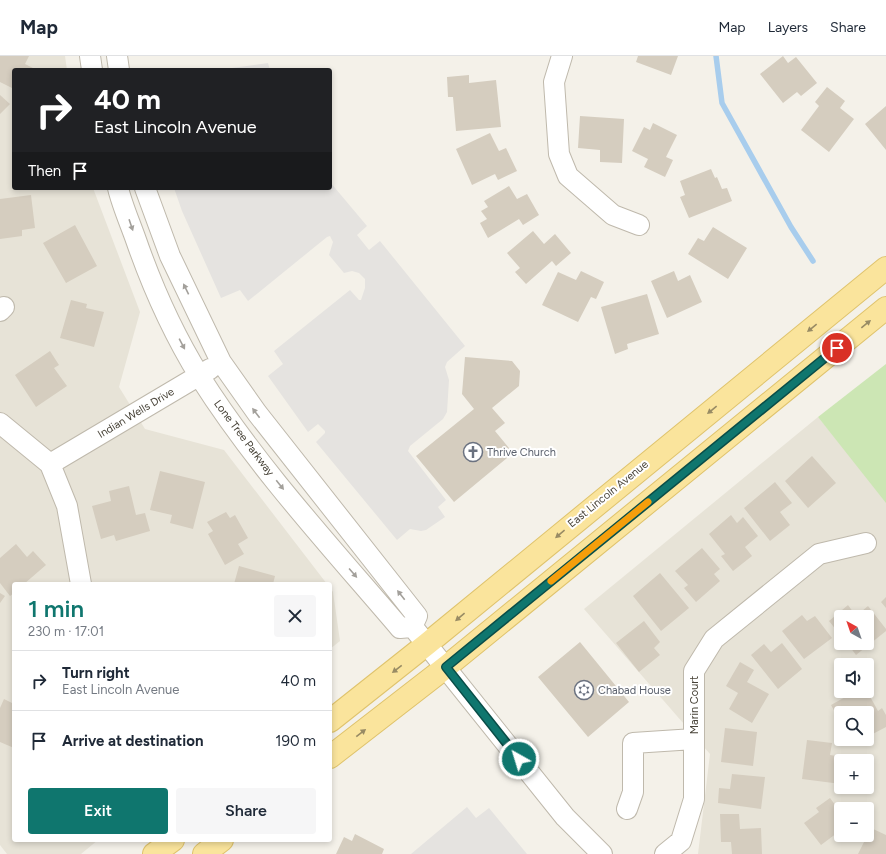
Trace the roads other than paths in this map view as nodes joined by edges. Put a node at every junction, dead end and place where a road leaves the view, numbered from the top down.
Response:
1 (90, 56) edge
2 (117, 56) edge
3 (562, 56) edge
4 (92, 68) edge
5 (119, 68) edge
6 (119, 190) edge
7 (146, 190) edge
8 (639, 225) dead end
9 (886, 268) edge
10 (886, 308) edge
11 (221, 362) junction
12 (199, 375) junction
13 (0, 423) edge
14 (50, 464) junction
15 (866, 543) dead end
16 (81, 582) edge
17 (412, 627) junction
18 (427, 644) junction
19 (446, 667) junction
20 (332, 718) edge
21 (694, 739) junction
22 (332, 755) edge
23 (627, 809) dead end
24 (170, 842) edge
25 (219, 842) edge
26 (154, 854) edge
27 (204, 854) edge
28 (602, 854) edge
29 (665, 854) edge

1 - 4 street
2 - 5 street
3 - 8 street
6 -> 12 street, Lone Tree Parkway
11 -> 7 street
9 -> 18 main road, East Lincoln Avenue
19 -> 10 main road
11 - 12 street, Indian Wells Drive
17 -> 11 street
12 - 14 street, Indian Wells Drive
12 -> 17 street, Lone Tree Parkway
13 - 14 street
14 - 16 street
15 - 21 street, Marin Court
17 - 18 street
18 - 19 street
18 -> 20 main road, East Lincoln Avenue
22 -> 19 main road
19 - 28 street
21 - 23 street
21 - 29 street, Marin Court
24 - 26 main road
25 - 27 main road

